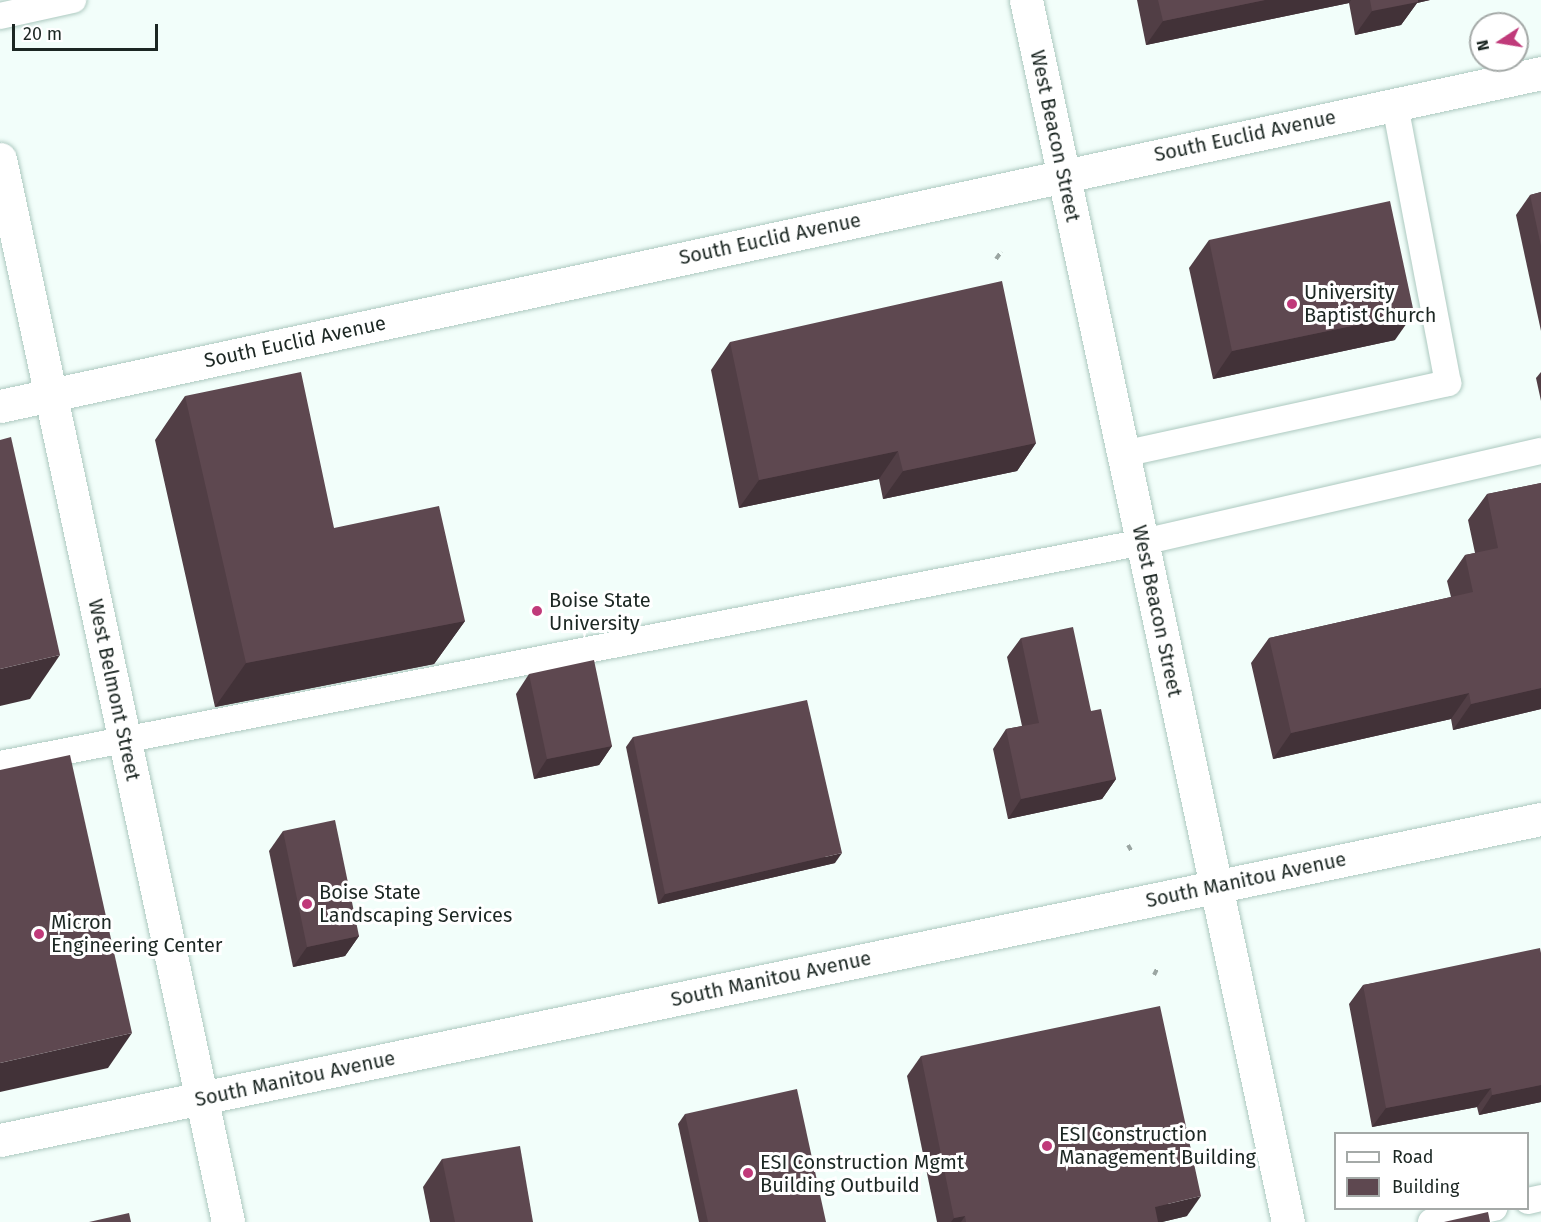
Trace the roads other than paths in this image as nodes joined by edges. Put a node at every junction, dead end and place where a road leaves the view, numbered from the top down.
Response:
1 (73, 0) edge
2 (1026, 0) edge
3 (0, 16) edge
4 (1541, 73) edge
5 (1395, 104) junction
6 (0, 159) edge
7 (1063, 176) junction
8 (51, 396) junction
9 (0, 406) edge
10 (1541, 451) edge
11 (1123, 454) junction
12 (1143, 542) junction
13 (124, 739) junction
14 (0, 764) edge
15 (1541, 819) edge
16 (1217, 886) junction
17 (202, 1098) junction
18 (0, 1140) edge
19 (1489, 1210) edge
20 (228, 1222) edge
21 (1288, 1222) edge
22 (1431, 1222) edge

1 - 3 lane
2 - 7 street, West Beacon Street
4 - 5 street, South Euclid Avenue
5 - 7 street, South Euclid Avenue
5 - 11 lane
6 - 8 street, West Belmont Street
7 - 8 street, South Euclid Avenue
7 - 11 street, West Beacon Street
8 - 9 street, South Euclid Avenue
8 - 13 street, West Belmont Street
10 - 12 lane
11 - 12 street, West Beacon Street
12 - 13 lane
12 - 16 street, West Beacon Street
13 - 14 lane
13 - 17 street, West Belmont Street
15 - 16 street, South Manitou Avenue
16 - 17 street, South Manitou Avenue
16 - 21 street, West Beacon Street
17 - 18 street, South Manitou Avenue
17 - 20 street, West Belmont Street
19 - 22 lane

